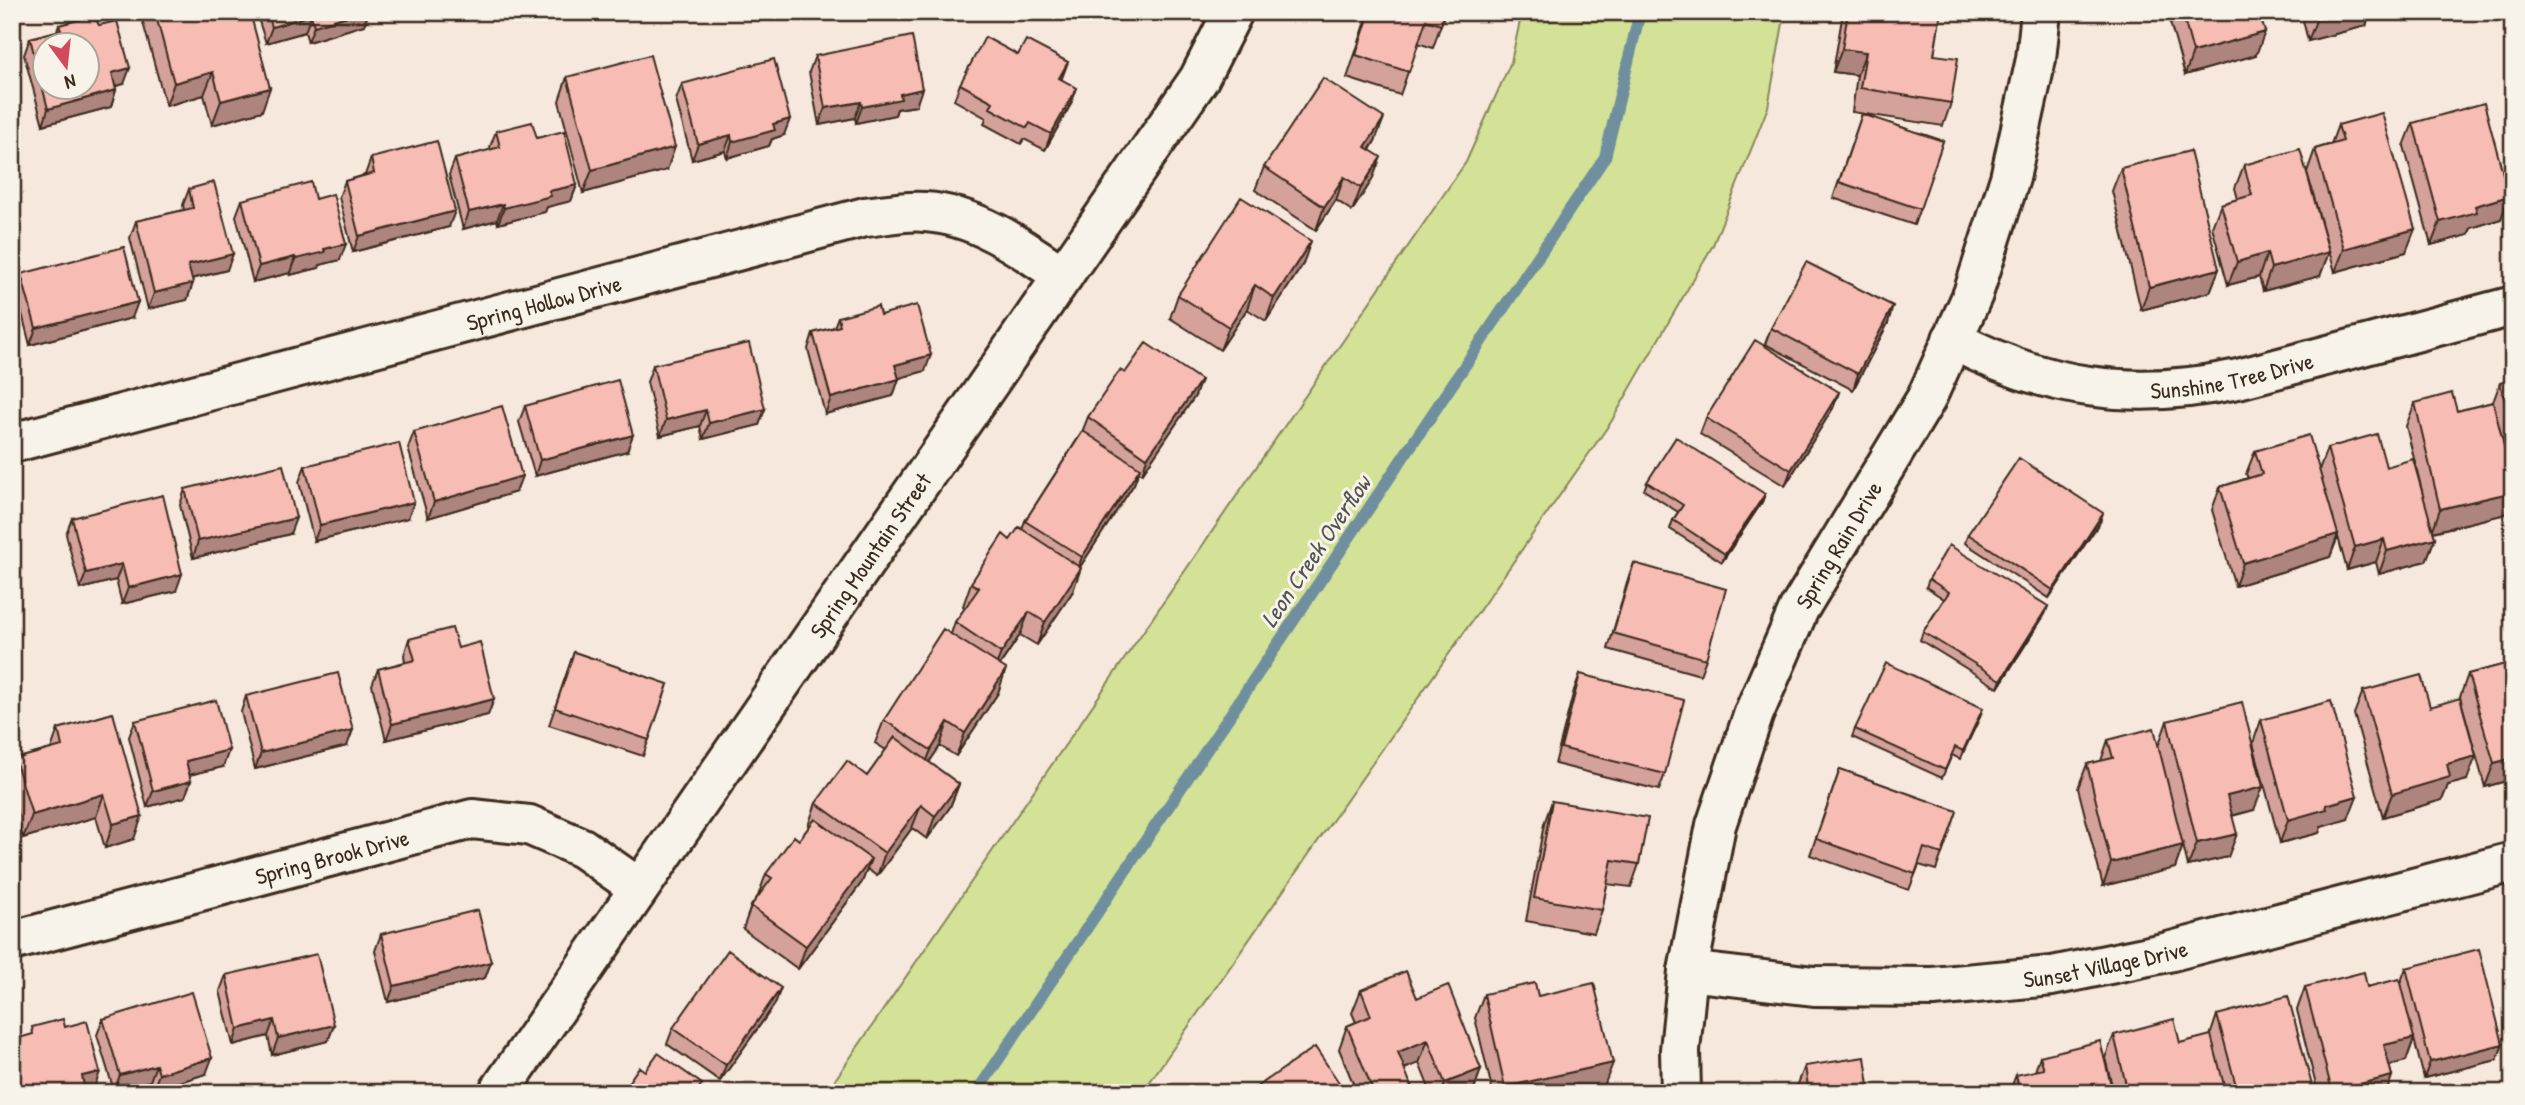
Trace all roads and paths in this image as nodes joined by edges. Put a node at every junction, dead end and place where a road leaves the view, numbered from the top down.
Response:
1 (1233, 12) edge
2 (2041, 12) edge
3 (1063, 276) junction
4 (2513, 306) edge
5 (1952, 339) junction
6 (12, 443) edge
7 (2513, 862) edge
8 (639, 888) junction
9 (12, 941) edge
10 (1688, 971) junction
11 (498, 1093) edge
12 (1681, 1093) edge

1 - 3 street, Spring Mountain Street
2 - 5 street, Spring Rain Drive
3 - 6 street, Spring Hollow Drive
3 - 8 street, Spring Mountain Street
4 - 5 street, Sunshine Tree Drive
5 - 10 street, Spring Rain Drive
7 - 10 street, Sunset Village Drive
8 - 9 street, Spring Brook Drive
8 - 11 street, Spring Mountain Street
10 - 12 street, Spring Rain Drive

